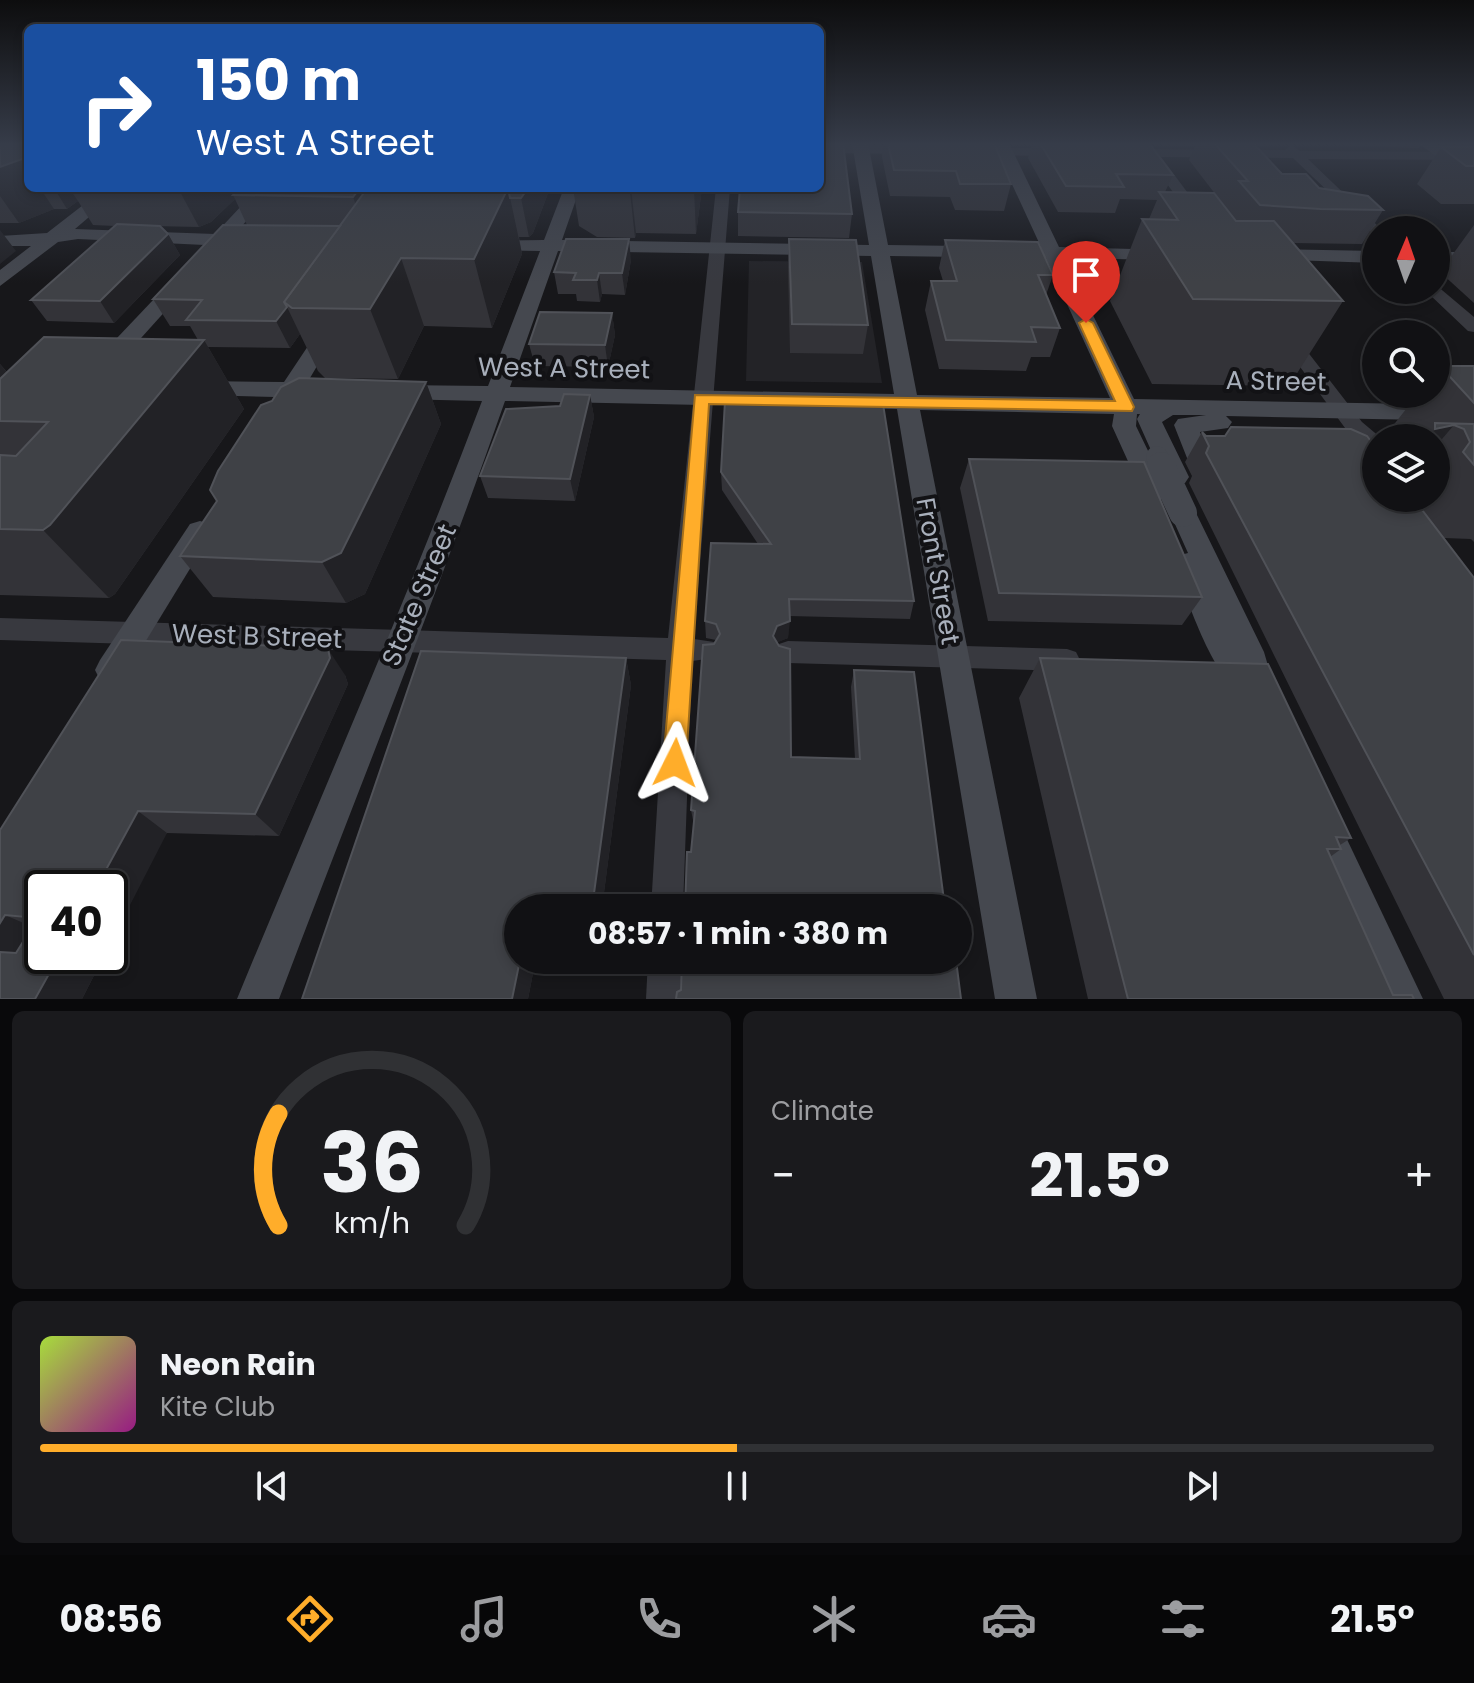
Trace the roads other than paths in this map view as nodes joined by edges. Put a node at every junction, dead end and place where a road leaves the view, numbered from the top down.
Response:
1 (869, 190) edge
2 (1023, 190) edge
3 (1178, 190) edge
4 (1333, 190) edge
5 (110, 192) edge
6 (263, 192) edge
7 (570, 192) edge
8 (723, 192) edge
9 (1362, 218) edge
10 (0, 230) edge
11 (1209, 232) edge
12 (54, 238) junction
13 (0, 241) edge
14 (218, 241) junction
15 (258, 242) edge
16 (468, 245) edge
17 (550, 246) junction
18 (716, 248) junction
19 (881, 250) junction
20 (1052, 253) junction
21 (1180, 254) edge
22 (1252, 255) edge
23 (1362, 257) edge
24 (1450, 258) edge
25 (1474, 258) edge
26 (0, 280) edge
27 (1450, 304) edge
28 (336, 317) edge
29 (1274, 320) edge
30 (1474, 327) edge
31 (92, 378) edge
32 (181, 388) edge
33 (290, 390) junction
34 (343, 391) edge
35 (498, 394) junction
36 (372, 397) edge
37 (701, 399) junction
38 (908, 403) junction
39 (1126, 407) junction
40 (1167, 408) junction
41 (1474, 413) edge
42 (1347, 423) junction
43 (269, 424) edge
44 (1362, 431) edge
45 (1362, 448) edge
46 (1198, 457) dead end
47 (210, 515) edge
48 (1167, 518) junction
49 (0, 629) edge
50 (135, 633) junction
51 (399, 641) junction
52 (693, 649) junction
53 (788, 652) edge
54 (953, 657) junction
55 (1086, 661) edge
56 (95, 694) edge
57 (1307, 796) edge
58 (668, 894) edge
59 (664, 974) edge
60 (258, 999) edge
61 (663, 999) edge
62 (1016, 999) edge
63 (1402, 999) edge

1 - 19 main road, Front Street
2 - 20 main road
3 - 11 street
4 - 9 street
5 - 12 main road
6 - 14 main road
7 - 17 main road, State Street
8 - 18 street
10 - 12 main road
12 - 13 main road
12 - 14 main road
12 - 26 main road
14 - 15 main road
14 - 31 main road
16 - 17 main road
17 - 18 main road
17 - 35 main road, State Street
18 - 19 main road
18 - 37 street
19 - 20 main road
19 - 38 main road, Front Street
20 - 21 main road
20 - 39 main road
22 - 23 main road
24 - 25 main road
27 - 30 street
28 - 33 main road
29 - 42 street
32 - 33 main road
33 - 34 main road
33 - 43 main road
35 - 36 main road, West A Street
35 - 37 main road, West A Street
35 - 51 main road, State Street
37 - 38 main road, West A Street
37 - 52 street
38 - 39 main road, West A Street
38 - 54 main road, Front Street
39 - 40 main road, A Street
39 - 48 main road
39 - 48 main road, bridge
40 - 42 main road, A Street
40 - 48 main road
41 - 42 main road, A Street
42 - 44 street
42 - 45 street
42 - 46 main road
47 - 50 main road
49 - 50 street, West B Street
50 - 51 street, West B Street
50 - 56 main road
51 - 52 street, West B Street
51 - 60 main road, State Street
52 - 58 street
53 - 54 street
54 - 55 street
54 - 62 main road, Front Street
57 - 63 main road
59 - 61 street

